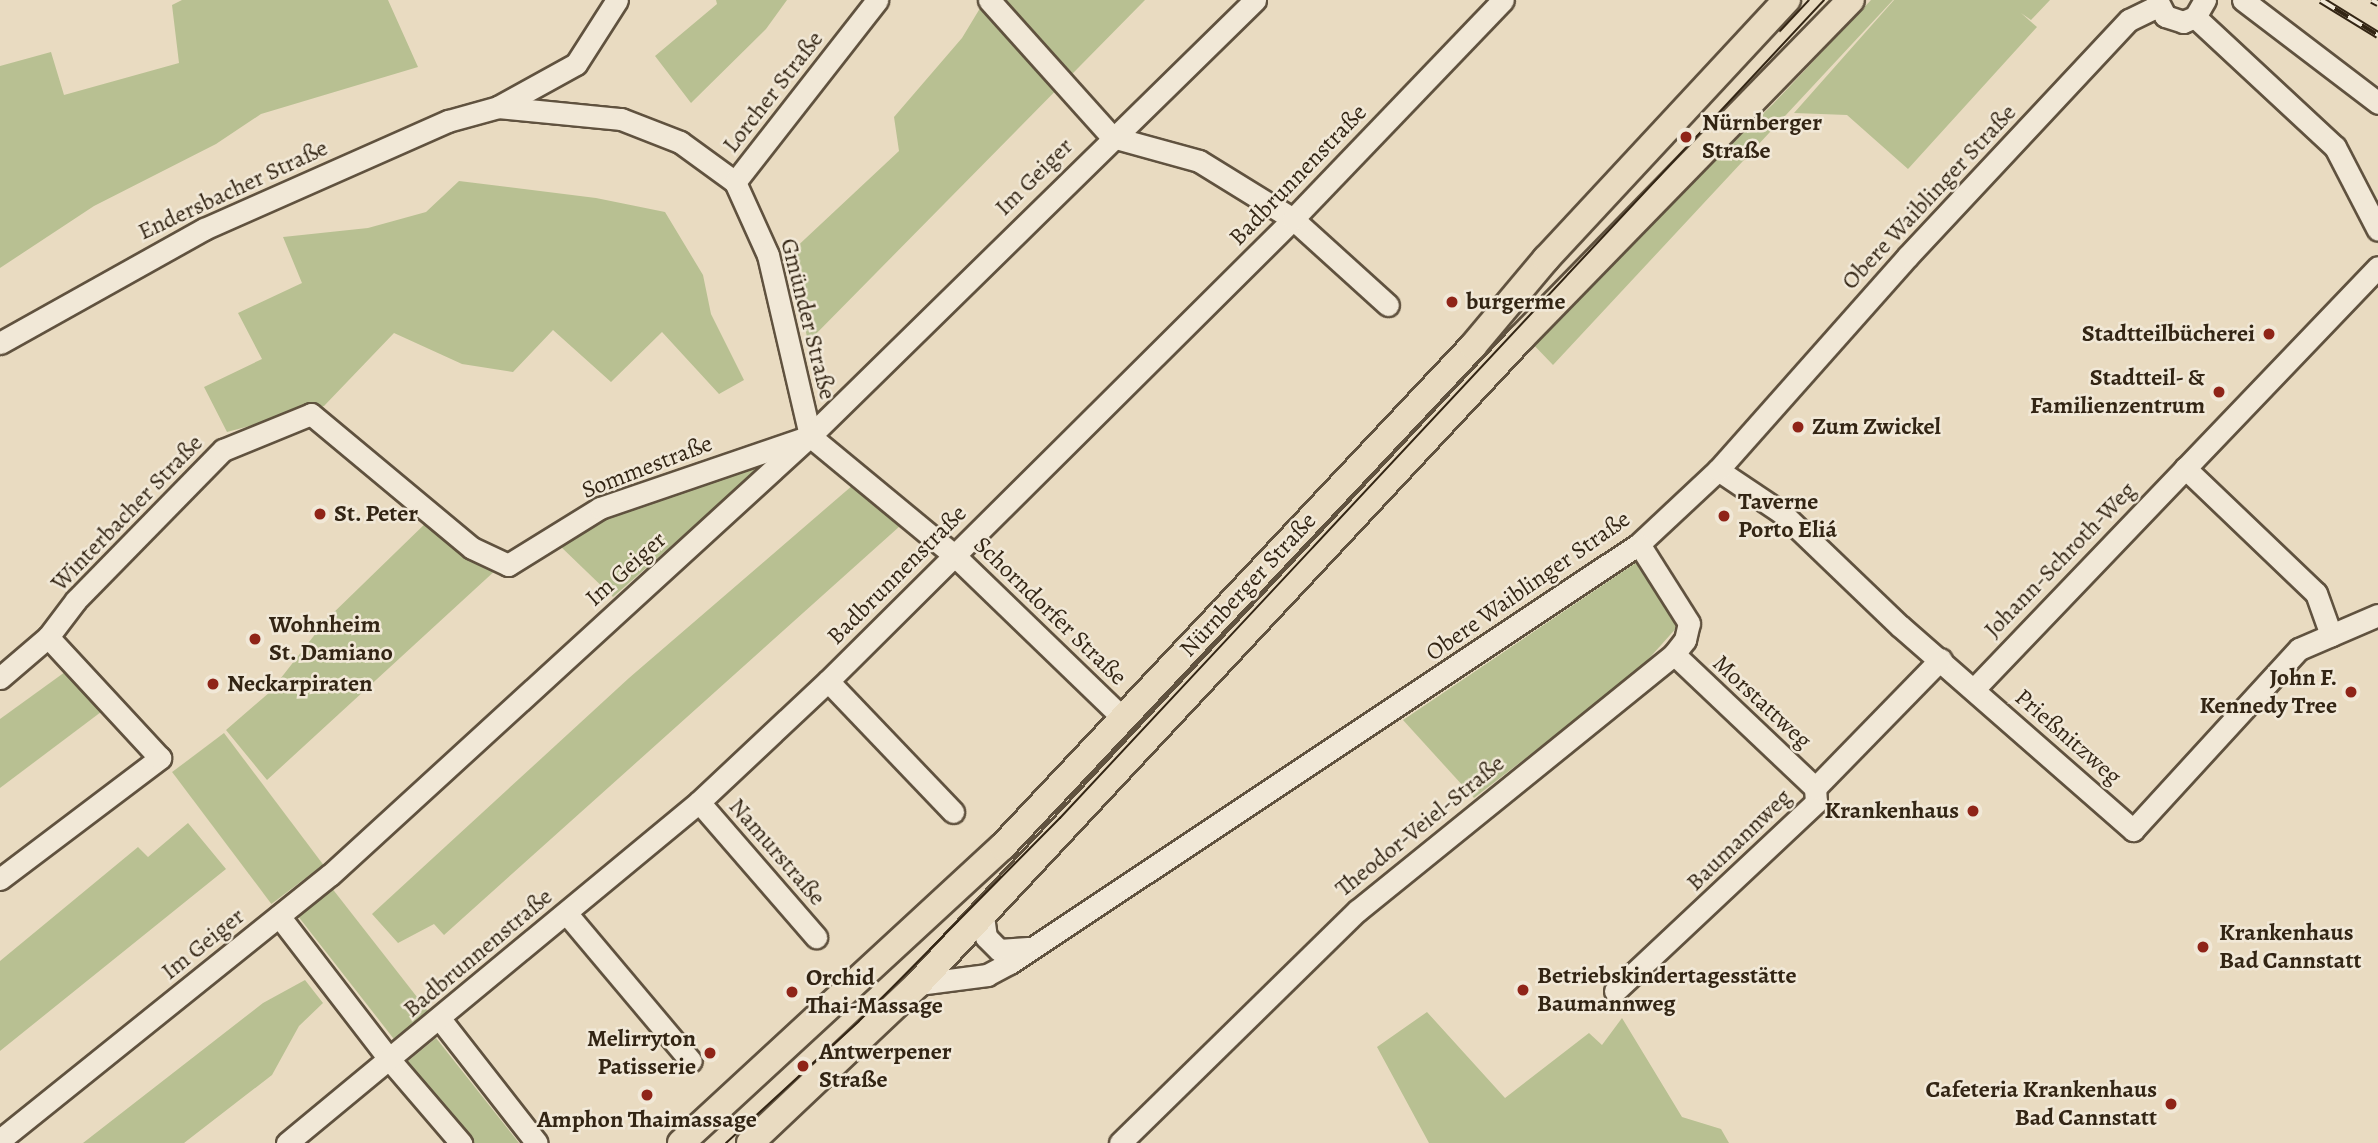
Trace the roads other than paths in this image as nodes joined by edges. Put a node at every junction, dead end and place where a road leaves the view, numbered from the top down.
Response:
1 (617, 0) edge
2 (877, 0) edge
3 (989, 0) edge
4 (1255, 0) edge
5 (1503, 0) edge
6 (1787, 0) edge
7 (1851, 0) edge
8 (2243, 0) edge
9 (2157, 3) edge
10 (2200, 9) edge
11 (2378, 103) edge
12 (498, 107) junction
13 (1112, 136) junction
14 (735, 182) junction
15 (1293, 219) junction
16 (2378, 230) edge
17 (2378, 267) edge
18 (1388, 305) dead end
19 (0, 343) edge
20 (312, 415) joint
21 (810, 436) junction
22 (2185, 468) junction
23 (1718, 470) junction
24 (1639, 544) junction
25 (954, 555) junction
26 (2378, 615) edge
27 (2331, 635) junction
28 (48, 637) junction
29 (1674, 654) junction
30 (1941, 659) junction
31 (0, 678) edge
32 (828, 681) junction
33 (1974, 689) junction
34 (1123, 718) junction
35 (1815, 788) junction
36 (699, 802) junction
37 (953, 812) dead end
38 (0, 879) edge
39 (567, 914) junction
40 (279, 916) junction
41 (983, 916) junction
42 (816, 937) dead end
43 (1033, 946) junction
44 (918, 984) junction
45 (1615, 991) dead end
46 (440, 1019) junction
47 (389, 1059) junction
48 (691, 1061) dead end
49 (0, 1140) edge
50 (287, 1143) edge
51 (461, 1143) edge
52 (537, 1143) edge
53 (681, 1143) edge
54 (750, 1143) edge
55 (1120, 1143) edge

1 - 12 street
2 - 14 street, Lorcher Straße
3 - 13 street
4 - 13 street, Im Geiger
5 - 15 street, Badbrunnenstraße
6 - 34 main road, Nürnberger Straße
7 - 41 main road, Nürnberger Straße
8 - 11 street
9 - 10 street
9 - 23 street, Obere Waiblinger Straße
10 - 16 street
12 - 14 street, Gmünder Straße
12 - 19 street, Endersbacher Straße
13 - 15 street
13 - 21 street, Im Geiger
14 - 21 street, Gmünder Straße
15 - 18 street
15 - 25 street, Badbrunnenstraße
17 - 22 street, Johann-Schroth-Weg
20 - 21 street, Sommestraße
20 - 28 street, Winterbacher Straße
21 - 25 street, Schorndorfer Straße
21 - 40 street, Im Geiger
22 - 27 street
22 - 33 street, Johann-Schroth-Weg
23 - 24 street, Obere Waiblinger Straße
23 - 30 street, Prießnitzweg
24 - 29 street, Theodor-Veiel-Straße
24 - 43 street, Obere Waiblinger Straße
25 - 32 street, Badbrunnenstraße
25 - 34 street, Schorndorfer Straße
26 - 27 street, Prießnitzweg
27 - 33 street, Prießnitzweg
28 - 31 street, Winterbacher Straße
28 - 38 street
29 - 35 street, Morstattweg
29 - 55 street, Theodor-Veiel-Straße
30 - 33 street, Prießnitzweg
30 - 35 street, Baumannweg
32 - 36 street, Badbrunnenstraße
32 - 37 street
34 - 53 main road, Nürnberger Straße
35 - 45 street, Baumannweg
36 - 39 street, Badbrunnenstraße
36 - 42 street, Namurstraße
39 - 46 street, Badbrunnenstraße
39 - 48 street
40 - 47 street
40 - 49 street, Im Geiger
41 - 43 street, Obere Waiblinger Straße
41 - 44 main road, Nürnberger Straße
43 - 44 street, Obere Waiblinger Straße
44 - 54 main road, Nürnberger Straße
46 - 47 street, Badbrunnenstraße
46 - 52 street
47 - 50 street, Badbrunnenstraße
47 - 51 street

